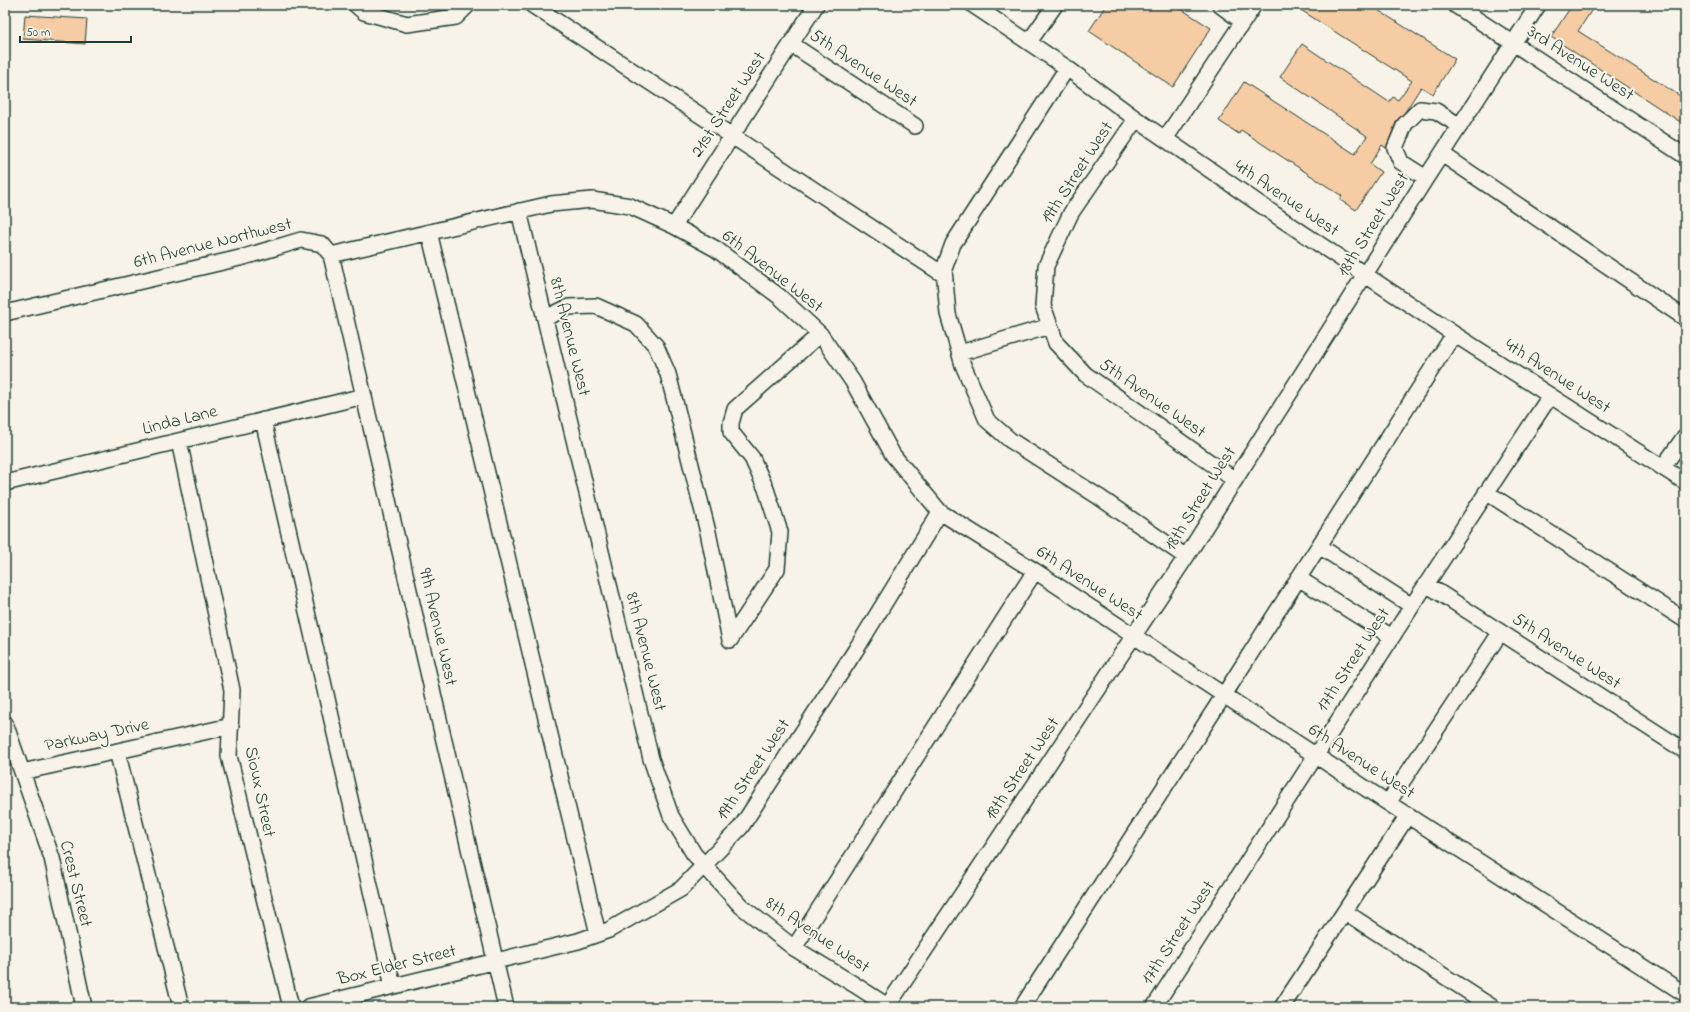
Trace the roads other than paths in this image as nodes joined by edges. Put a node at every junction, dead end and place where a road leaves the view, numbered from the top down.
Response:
1 (356, 5) edge
2 (468, 5) edge
3 (532, 5) edge
4 (816, 5) edge
5 (973, 5) edge
6 (1054, 5) edge
7 (1220, 5) edge
8 (1254, 5) edge
9 (1455, 5) edge
10 (1538, 5) edge
11 (1243, 22) junction
12 (1029, 42) junction
13 (1513, 43) junction
14 (791, 44) junction
15 (1067, 68) junction
16 (1136, 119) junction
17 (915, 126) dead end
18 (1460, 126) junction
19 (732, 135) junction
20 (1165, 139) junction
21 (1442, 154) junction
22 (1685, 156) edge
23 (1426, 178) junction
24 (519, 212) junction
25 (674, 226) junction
26 (429, 232) junction
27 (331, 255) junction
28 (944, 275) junction
29 (1365, 275) junction
30 (5, 313) edge
31 (545, 318) junction
32 (1685, 318) edge
33 (1050, 326) junction
34 (820, 334) junction
35 (1454, 334) junction
36 (960, 353) junction
37 (1070, 358) joint
38 (364, 396) junction
39 (1550, 396) junction
40 (263, 420) junction
41 (1685, 436) edge
42 (179, 441) junction
43 (1663, 467) junction
44 (1235, 480) junction
45 (1685, 482) edge
46 (5, 483) edge
47 (1486, 492) junction
48 (940, 512) junction
49 (1319, 546) junction
50 (1186, 557) junction
51 (1035, 571) junction
52 (1298, 578) junction
53 (1426, 584) junction
54 (1412, 606) junction
55 (1685, 620) edge
56 (1500, 633) junction
57 (1134, 636) junction
58 (1392, 638) junction
59 (1224, 695) junction
60 (5, 723) edge
61 (230, 726) junction
62 (117, 751) junction
63 (1685, 751) edge
64 (1316, 755) junction
65 (22, 772) junction
66 (1388, 803) junction
67 (1408, 815) junction
68 (704, 865) junction
69 (1345, 912) junction
70 (598, 934) junction
71 (794, 948) junction
72 (495, 961) junction
73 (393, 986) junction
74 (1685, 994) edge
75 (84, 1007) edge
76 (181, 1007) edge
77 (291, 1007) edge
78 (308, 1007) edge
79 (506, 1007) edge
80 (888, 1007) edge
81 (1022, 1007) edge
82 (1154, 1007) edge
83 (1282, 1007) edge
84 (1492, 1007) edge

1 - 2 street
3 - 19 street
4 - 14 street, 21st Street West
5 - 12 street, 4th Avenue West
6 - 12 street
7 - 11 street
8 - 11 street
9 - 13 street, 3rd Avenue West
10 - 13 street, 18th Street West
11 - 20 street
12 - 15 street, 4th Avenue West
13 - 18 street, 18th Street West
13 - 22 street, 3rd Avenue West
14 - 17 street, 5th Avenue West
14 - 19 street, 21st Street West
15 - 16 street, 4th Avenue West
15 - 28 street
16 - 20 street, 4th Avenue West
16 - 33 street, 19th Street West
18 - 21 street, 18th Street West
18 - 23 street
19 - 25 street, 21st Street West
19 - 28 street
20 - 29 street, 4th Avenue West
21 - 23 street, 18th Street West
21 - 32 street
23 - 29 street, 18th Street West
24 - 25 street, 6th Avenue West
24 - 26 street
24 - 31 street, 8th Avenue West
25 - 34 street, 6th Avenue West
26 - 27 street
26 - 70 street
27 - 30 street, 6th Avenue Northwest
27 - 38 street, 9th Avenue West
28 - 36 street
29 - 35 street, 4th Avenue West
29 - 44 street, 18th Street West
31 - 34 street
31 - 68 street, 8th Avenue West
33 - 36 street
33 - 37 street, 19th Street West
34 - 48 street, 6th Avenue West
35 - 39 street, 4th Avenue West
35 - 49 street
36 - 50 street
37 - 44 street, 5th Avenue West
38 - 40 street, Linda Lane
38 - 72 street, 9th Avenue West
39 - 43 street, 4th Avenue West
39 - 47 street, 17th Street West
40 - 42 street, Linda Lane
40 - 73 street
41 - 43 street
42 - 46 street, Linda Lane
42 - 61 street, Sioux Street
43 - 45 street, 4th Avenue West
44 - 50 street, 18th Street West
47 - 53 street, 17th Street West
47 - 55 street
48 - 51 street, 6th Avenue West
48 - 68 street, 19th Street West
49 - 52 street
49 - 54 street
50 - 57 street, 18th Street West
51 - 57 street, 6th Avenue West
51 - 71 street
52 - 58 street
52 - 59 street
53 - 54 street, 17th Street West
53 - 56 street, 5th Avenue West
54 - 58 street, 17th Street West
56 - 63 street, 5th Avenue West
56 - 66 street
57 - 59 street, 6th Avenue West
57 - 80 street, 18th Street West
58 - 64 street, 17th Street West
59 - 64 street, 6th Avenue West
59 - 81 street
60 - 65 street
61 - 62 street, Parkway Drive
61 - 77 street, Sioux Street
62 - 65 street, Parkway Drive
62 - 76 street
64 - 66 street, 6th Avenue West
64 - 82 street, 17th Street West
65 - 75 street, Crest Street
66 - 67 street, 6th Avenue West
67 - 69 street
67 - 74 street, 6th Avenue West
68 - 70 street, 19th Street West
68 - 71 street, 8th Avenue West
69 - 83 street
69 - 84 street
70 - 72 street, 19th Street West
71 - 80 street, 8th Avenue West
72 - 73 street, Box Elder Street
72 - 79 street, 9th Avenue West
73 - 78 street, Box Elder Street

